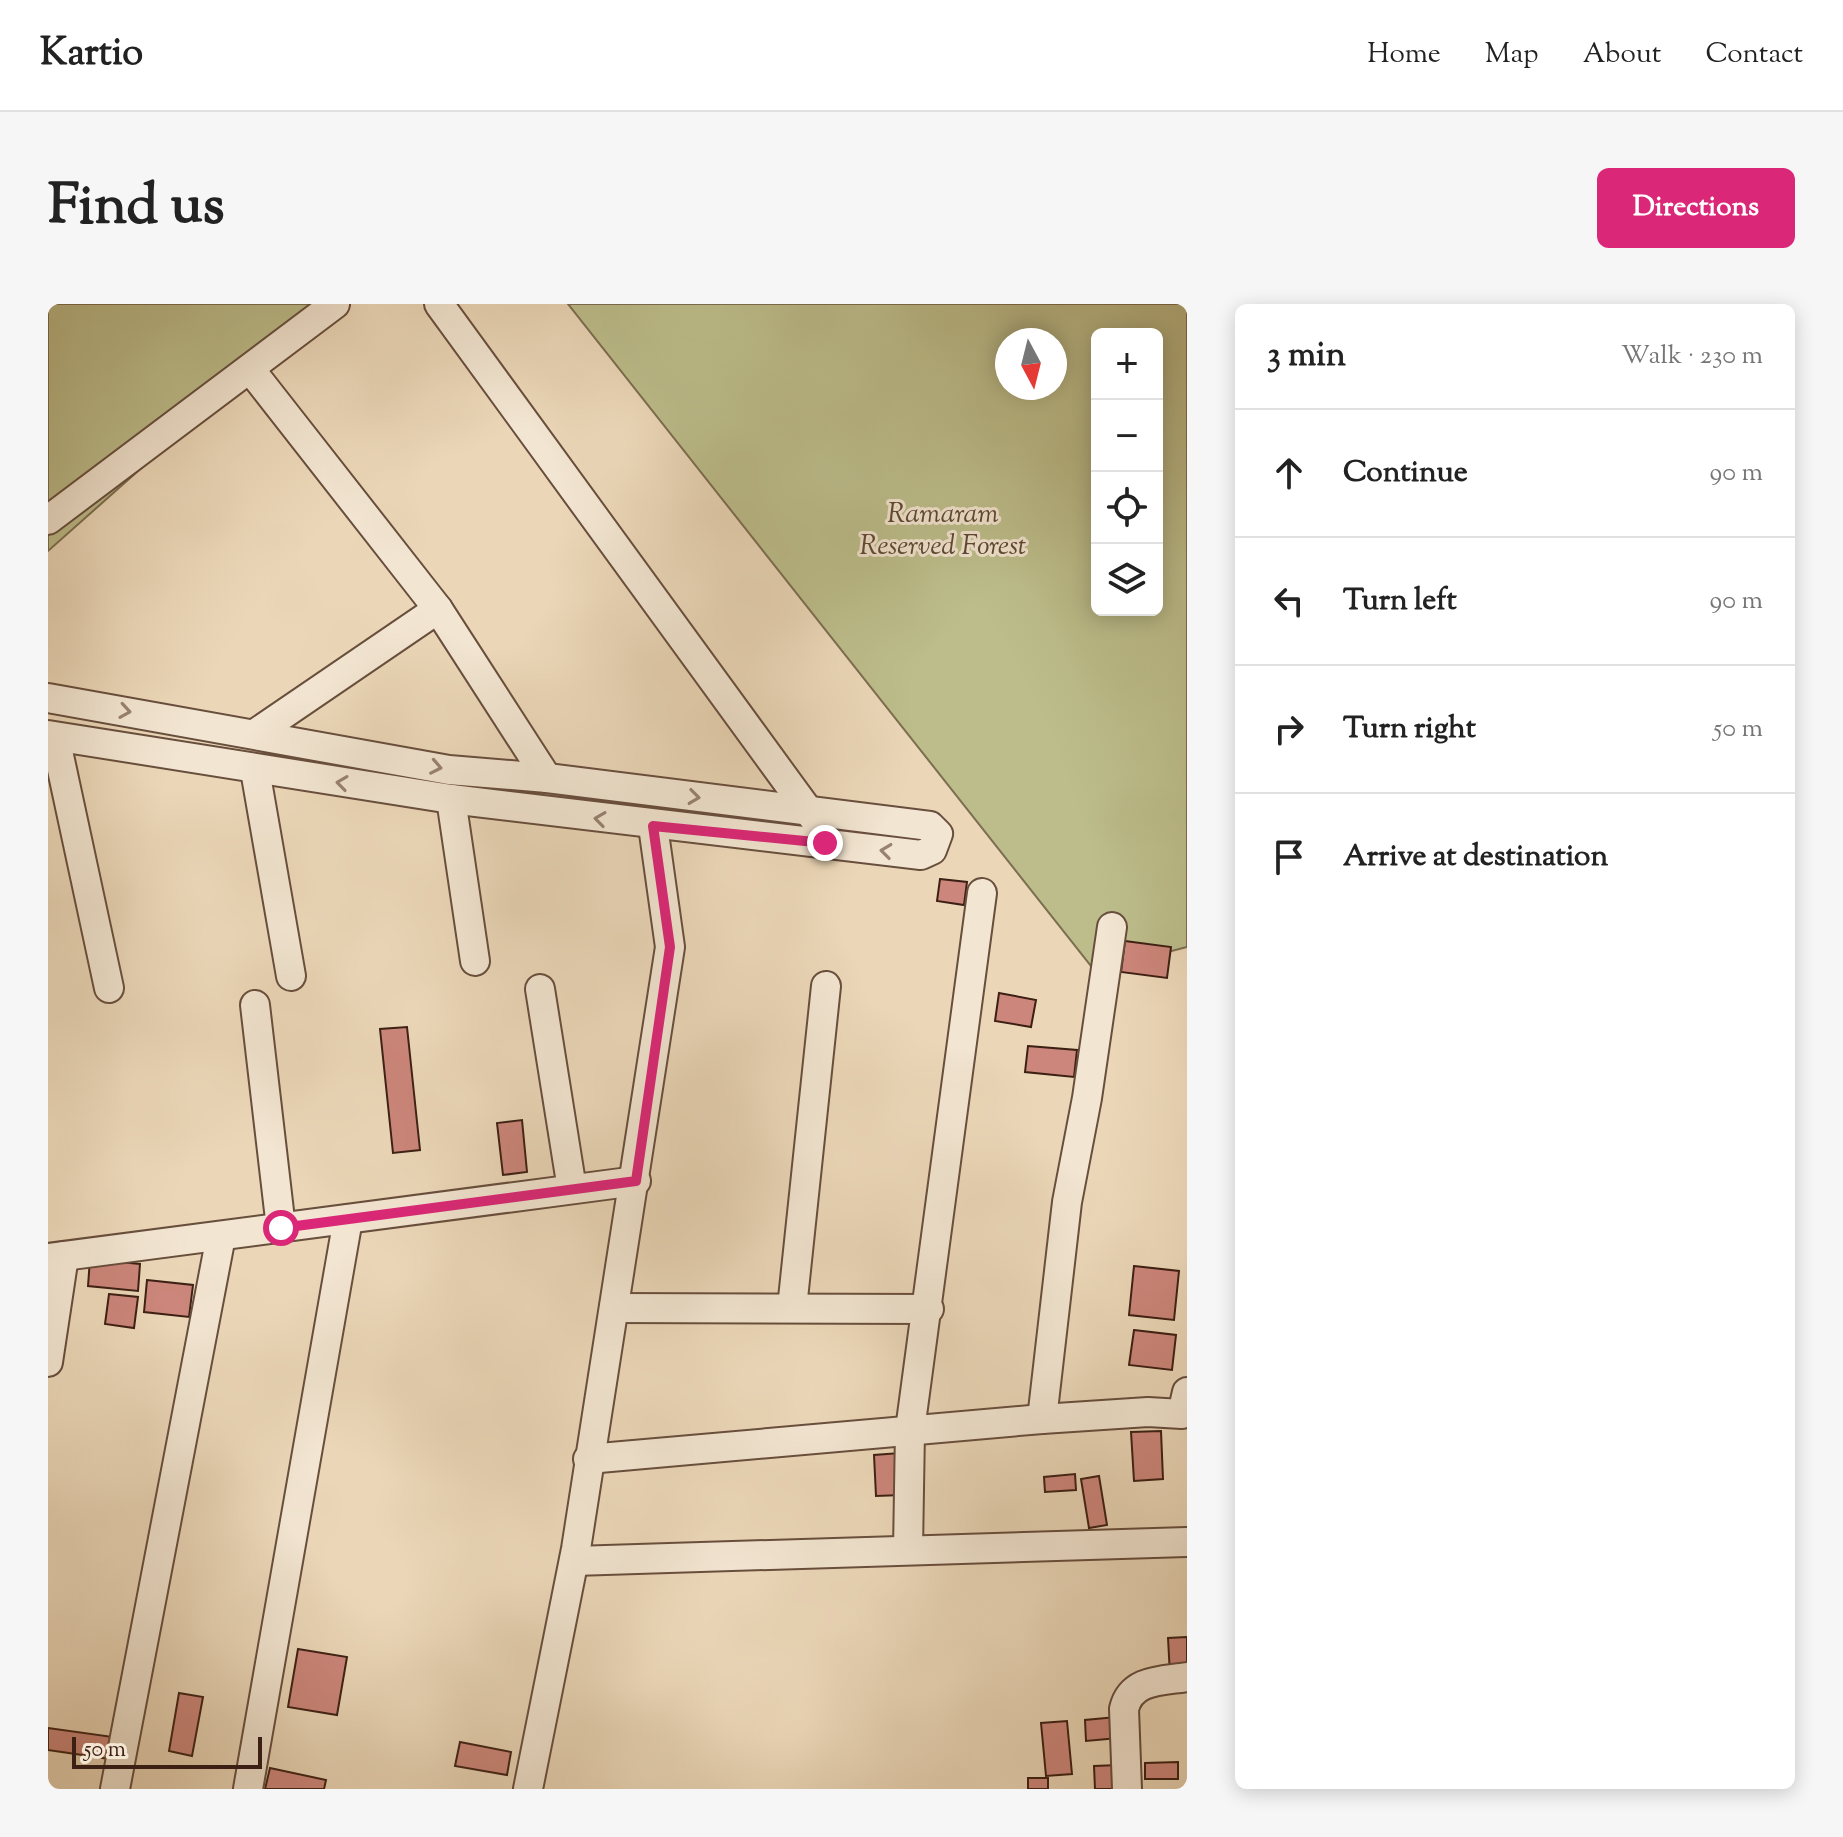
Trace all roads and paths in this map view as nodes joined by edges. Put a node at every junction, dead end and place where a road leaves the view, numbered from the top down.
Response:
1 (335, 304) edge
2 (439, 304) edge
3 (250, 369) junction
4 (48, 520) edge
5 (438, 609) junction
6 (48, 698) edge
7 (256, 733) junction
8 (51, 736) edge
9 (255, 770) junction
10 (547, 778) junction
11 (451, 799) junction
12 (810, 811) junction
13 (653, 826) junction
14 (825, 843) junction
15 (982, 893) dead end
16 (1112, 927) dead end
17 (475, 961) dead end
18 (291, 976) dead end
19 (826, 986) dead end
20 (109, 988) dead end
21 (540, 989) dead end
22 (255, 1005) dead end
23 (636, 1181) junction
24 (572, 1189) junction
25 (348, 1219) junction
26 (281, 1228) junction
27 (221, 1236) junction
28 (56, 1257) edge
29 (614, 1308) junction
30 (792, 1308) junction
31 (929, 1309) junction
32 (48, 1362) edge
33 (1187, 1392) edge
34 (1042, 1419) junction
35 (910, 1430) junction
36 (588, 1459) junction
37 (1187, 1542) edge
38 (908, 1550) junction
39 (574, 1561) junction
40 (1187, 1677) edge
41 (115, 1789) edge
42 (248, 1789) edge
43 (528, 1789) edge
44 (1127, 1789) edge

1 - 3 street
2 - 12 street
3 - 4 street
3 - 5 street
5 - 7 street
5 - 10 street
6 -> 7 street
7 -> 10 street
8 - 9 street
8 - 20 street
11 -> 9 street
9 - 18 street
10 -> 12 street
13 -> 11 street
11 - 17 street
12 - 14 street
12 -> 14 street
13 - 14 street
13 - 23 street
15 - 31 street
16 - 34 street
19 - 30 street
21 - 24 street
22 - 26 street
23 - 24 street
23 - 29 street
24 - 25 street
25 - 26 street
25 - 42 street
26 - 27 street
27 - 28 street
27 - 41 street
28 - 32 street
29 - 30 street
29 - 36 street
30 - 31 street
31 - 35 street
33 - 34 street
34 - 35 street
35 - 36 street
35 - 38 street
36 - 39 street
37 - 38 street
38 - 39 street
39 - 43 street
40 - 44 street

